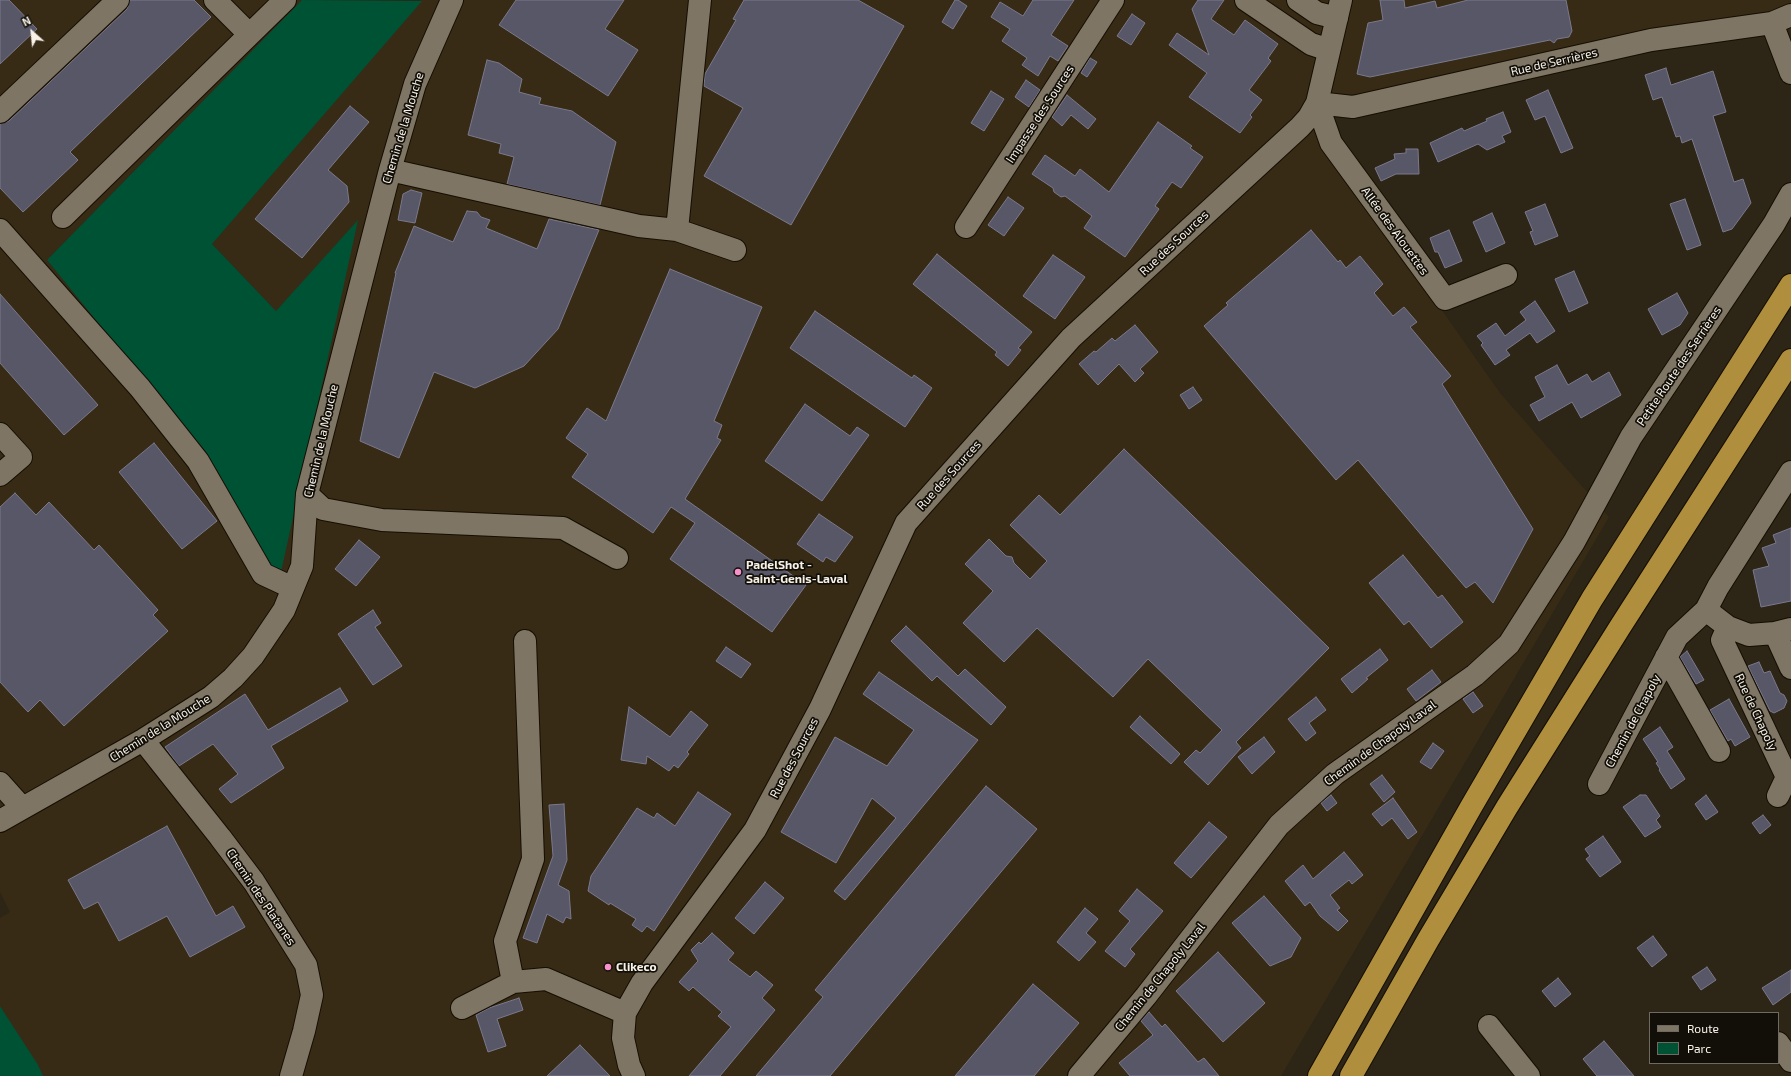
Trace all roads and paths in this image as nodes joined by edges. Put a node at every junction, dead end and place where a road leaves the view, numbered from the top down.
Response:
1 (118, 0) edge
2 (215, 0) edge
3 (285, 0) edge
4 (452, 0) edge
5 (700, 0) edge
6 (1113, 0) edge
7 (1246, 0) edge
8 (1298, 0) edge
9 (1339, 9) edge
10 (1781, 19) edge
11 (249, 34) junction
12 (1329, 50) junction
13 (1791, 73) edge
14 (1317, 103) junction
15 (0, 112) edge
16 (390, 170) junction
17 (1791, 194) edge
18 (63, 217) dead end
19 (966, 227) dead end
20 (0, 230) edge
21 (676, 230) junction
22 (735, 250) dead end
23 (1506, 275) dead end
24 (1791, 285) edge
25 (1791, 360) edge
26 (0, 434) edge
27 (1791, 472) edge
28 (0, 475) edge
29 (307, 494) junction
30 (1574, 542) joint
31 (617, 558) dead end
32 (294, 588) junction
33 (1706, 610) junction
34 (1728, 627) junction
35 (1783, 631) edge
36 (525, 641) dead end
37 (1666, 657) junction
38 (1791, 668) edge
39 (143, 740) junction
40 (1719, 751) dead end
41 (0, 783) edge
42 (1599, 784) dead end
43 (1778, 796) dead end
44 (21, 809) junction
45 (0, 821) edge
46 (513, 982) junction
47 (462, 1008) dead end
48 (625, 1013) junction
49 (1489, 1026) dead end
50 (1779, 1044) edge
51 (1791, 1061) edge
52 (291, 1076) edge
53 (634, 1076) edge
54 (1079, 1076) edge
55 (1319, 1076) edge
56 (1350, 1076) edge
57 (1529, 1076) edge

1 - 15 street
2 - 11 street
3 - 11 street
4 - 16 street, Chemin de la Mouche
5 - 21 street
6 - 19 street, Impasse des Sources
7 - 12 street
8 - 9 street
9 - 12 street, Rue des Sources
10 - 13 street
10 - 14 street, Rue de Serrières
11 - 18 street
12 - 14 street, Rue des Sources
14 - 23 street, Allée des Alouettes
14 - 48 street, Rue des Sources
16 - 21 street
16 - 29 street, Chemin de la Mouche
17 - 30 street, Petite Route des Serrières
20 - 32 street
21 - 22 street
24 - 55 highway
25 - 56 highway
26 - 28 street
27 - 33 street
29 - 31 street
29 - 32 street, Chemin de la Mouche
30 - 54 street, Chemin de Chapoly Laval
32 - 39 street, Chemin de la Mouche
33 - 34 street
33 - 37 street
34 - 35 street
34 - 43 street, Rue de Chapoly
35 - 38 street
36 - 46 street
37 - 40 street
37 - 42 street, Chemin de Chapoly
39 - 44 street, Chemin de la Mouche
39 - 52 street, Chemin des Platanes
41 - 44 street
44 - 45 street, Chemin de la Mouche
46 - 47 street
46 - 48 street
48 - 53 street, Rue des Sources
49 - 57 street
50 - 51 street

